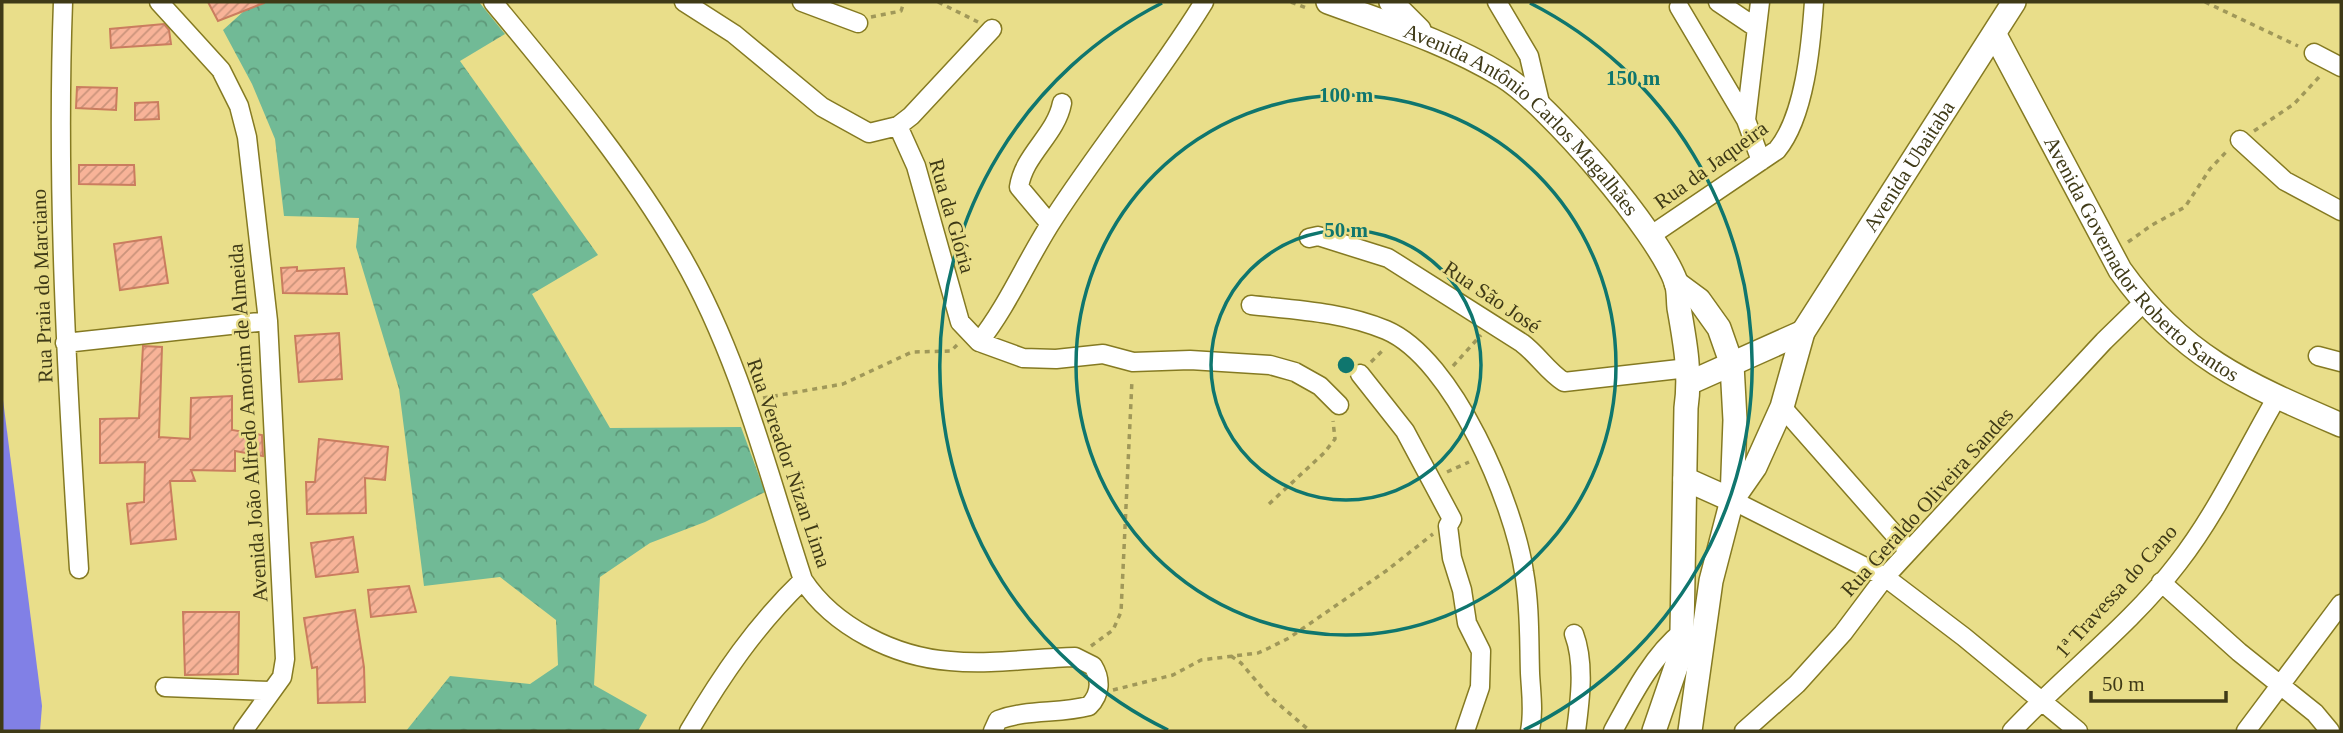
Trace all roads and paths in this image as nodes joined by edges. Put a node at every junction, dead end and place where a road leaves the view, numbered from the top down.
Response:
1 (63, 2) edge
2 (159, 2) edge
3 (493, 2) edge
4 (684, 2) edge
5 (802, 2) edge
6 (904, 2) edge
7 (938, 2) edge
8 (1203, 2) edge
9 (1291, 2) edge
10 (1391, 2) edge
11 (1497, 2) edge
12 (1718, 2) edge
13 (1760, 2) edge
14 (1814, 2) edge
15 (2014, 2) edge
16 (2206, 2) edge
17 (1321, 6) edge
18 (1679, 7) dead end
19 (858, 23) joint
20 (1755, 27) junction
21 (992, 29) joint
22 (1424, 35) junction
23 (1995, 35) junction
24 (2314, 53) joint
25 (2336, 64) edge
26 (1062, 103) dead end
27 (1541, 107) junction
28 (1746, 120) junction
29 (898, 125) junction
30 (2241, 140) junction
31 (1761, 161) junction
32 (2341, 211) edge
33 (1050, 224) junction
34 (1650, 236) junction
35 (1309, 238) dead end
36 (2112, 254) junction
37 (1676, 283) junction
38 (2143, 303) junction
39 (1251, 305) dead end
40 (268, 321) junction
41 (1492, 324) junction
42 (1803, 332) junction
43 (1395, 336) junction
44 (973, 338) junction
45 (65, 343) junction
46 (2318, 356) dead end
47 (1133, 362) junction
48 (2341, 362) edge
49 (1732, 365) junction
50 (1360, 374) joint
51 (1688, 375) junction
52 (1441, 377) junction
53 (2277, 397) junction
54 (747, 401) junction
55 (1339, 405) joint
56 (1782, 407) junction
57 (2341, 425) edge
58 (1484, 456) junction
59 (1443, 475) dead end
60 (1685, 479) junction
61 (1732, 500) junction
62 (1269, 505) dead end
63 (1448, 526) junction
64 (1909, 551) junction
65 (79, 569) dead end
66 (1885, 577) junction
67 (803, 580) junction
68 (2161, 582) junction
69 (2341, 604) edge
70 (1682, 632) junction
71 (1574, 634) dead end
72 (1231, 656) junction
73 (1075, 657) junction
74 (2282, 686) junction
75 (165, 687) dead end
76 (270, 691) junction
77 (1098, 693) junction
78 (2043, 701) junction
79 (243, 731) edge
80 (689, 731) edge
81 (993, 731) edge
82 (1310, 731) edge
83 (1465, 731) edge
84 (1530, 731) edge
85 (1576, 731) edge
86 (1613, 731) edge
87 (1654, 731) edge
88 (1690, 731) edge
89 (1744, 731) edge
90 (2012, 731) edge
91 (2078, 731) edge
92 (2246, 731) edge
93 (2330, 731) edge

1 - 45 street, Rua Praia do Marciano
2 - 40 street, Avenida João Alfredo Amorim de Almeida
3 - 54 street, Rua Vereador Nizan Lima
4 - 29 street
5 - 19 street
6 - 19 path
7 - 21 path
8 - 33 street
9 - 17 path
10 - 22 main road
11 - 27 street
12 - 20 street
13 - 20 street
14 - 31 street, Rua da Jaqueira
15 - 23 main road, Avenida Ubaitaba
16 - 24 path
17 - 22 main road, Avenida Antônio Carlos Magalhães
18 - 28 street
20 - 28 street
21 - 29 street
22 - 27 main road, Avenida Antônio Carlos Magalhães
23 - 36 main road, Avenida Governador Roberto Santos
23 - 42 main road, Avenida Ubaitaba
24 - 25 street
25 - 30 path
26 - 33 street
27 - 34 main road, Avenida Antônio Carlos Magalhães
28 - 31 street
29 - 44 street, Rua da Glória
30 - 32 street
30 - 36 path
31 - 34 street, Rua da Jaqueira
33 - 44 street
34 - 37 main road, Avenida Antônio Carlos Magalhães
35 - 41 street, Rua São José
36 - 38 main road, Avenida Governador Roberto Santos
37 - 49 main road, Avenida Antônio Carlos Magalhães
37 - 51 main road, Avenida Antônio Carlos Magalhães
38 - 53 main road, Avenida Governador Roberto Santos
38 - 64 street, Rua Geraldo Oliveira Sandes
39 - 43 street
40 - 45 street
40 - 76 street, Avenida João Alfredo Amorim de Almeida
41 - 51 street, Rua São José
41 - 52 path
42 - 49 main road
42 - 56 main road, Avenida Ubaitaba
43 - 50 path
43 - 52 street
44 - 47 street
44 - 54 path
45 - 65 street, Rua Praia do Marciano
46 - 48 street
47 - 55 street
47 - 73 path
49 - 51 main road
49 - 61 main road, Avenida Ubaitaba
50 - 63 street
51 - 60 main road
52 - 58 street
53 - 57 main road, Avenida Governador Roberto Santos
53 - 68 street, 1ª Travessa do Cano
54 - 67 street, Rua Vereador Nizan Lima
55 - 62 path
56 - 61 main road, Avenida Ubaitaba
56 - 64 street
58 - 59 path
58 - 84 street
60 - 61 main road
60 - 70 main road
61 - 66 street
61 - 88 main road, Avenida Ubaitaba
63 - 72 path
63 - 83 street
64 - 66 street, Rua Geraldo Oliveira Sandes
66 - 78 street
66 - 89 street, Rua Geraldo Oliveira Sandes
67 - 73 street, Rua Vereador Nizan Lima
67 - 80 street
68 - 74 street
68 - 78 street, 1ª Travessa do Cano
69 - 74 street
70 - 86 street
70 - 87 main road
71 - 85 street
72 - 77 path
72 - 82 path
73 - 77 street
74 - 92 street
74 - 93 street
75 - 76 street
76 - 79 street, Avenida João Alfredo Amorim de Almeida
77 - 81 street
78 - 90 street, 1ª Travessa do Cano
78 - 91 street

